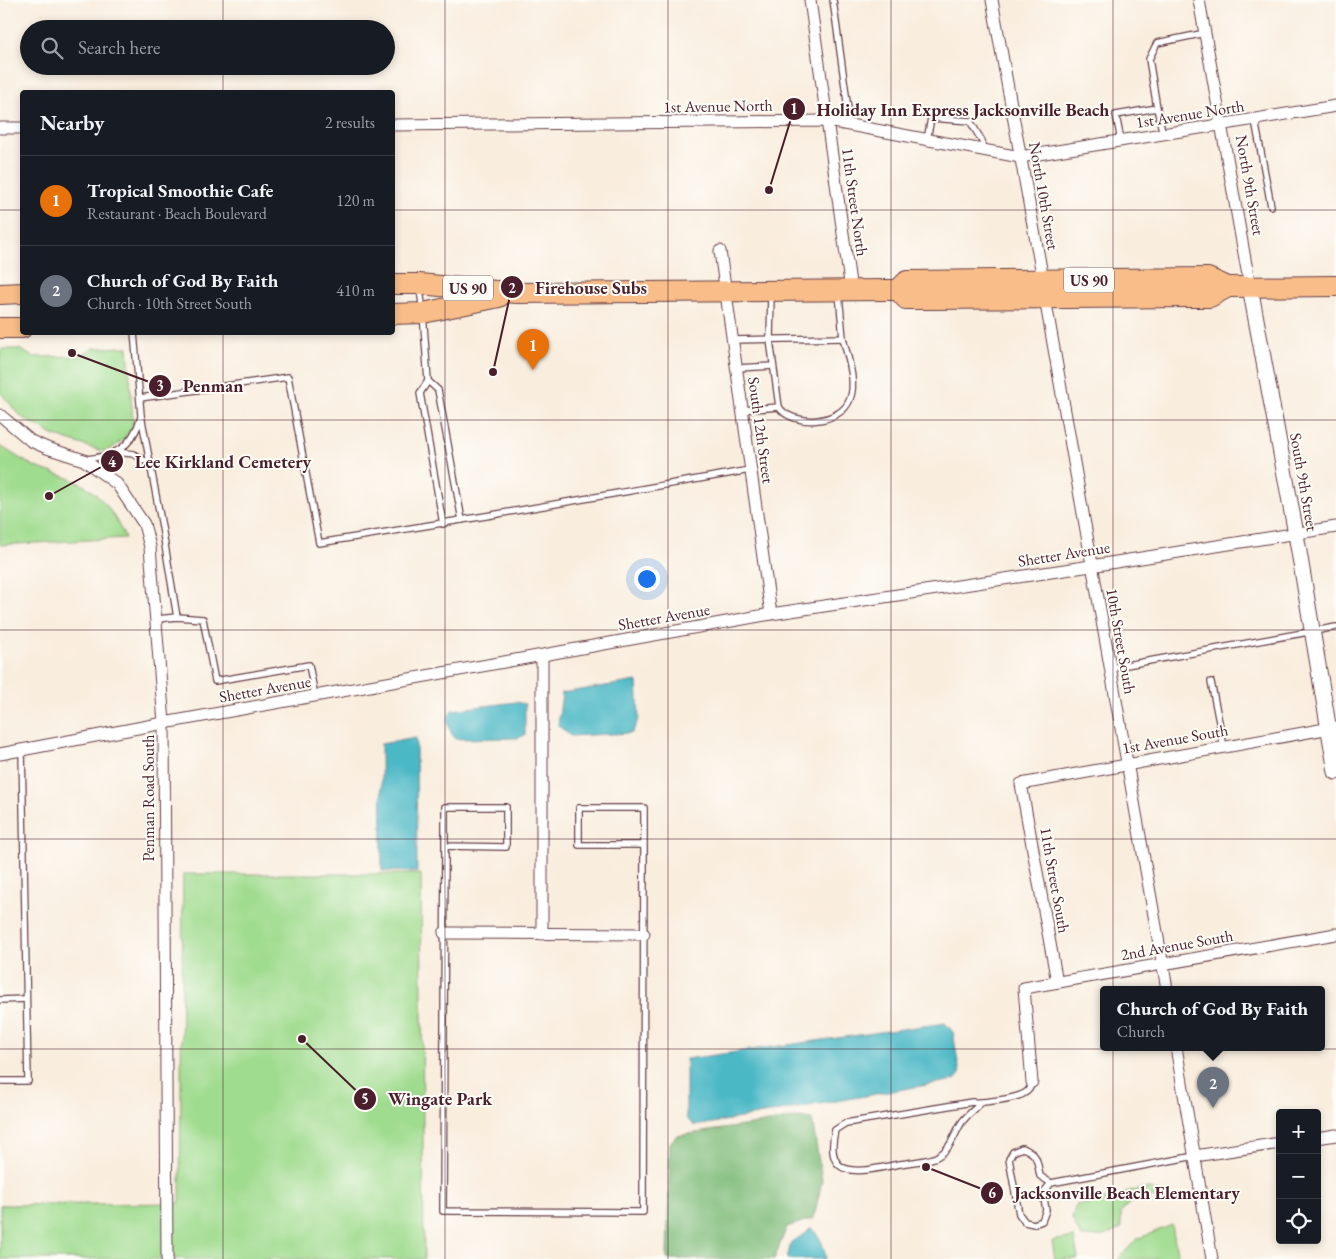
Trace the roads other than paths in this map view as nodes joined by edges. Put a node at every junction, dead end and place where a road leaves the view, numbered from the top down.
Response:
1 (810, 0) edge
2 (834, 0) edge
3 (992, 0) edge
4 (1199, 0) edge
5 (1206, 33) junction
6 (1336, 106) edge
7 (1157, 108) junction
8 (1255, 120) junction
9 (828, 121) junction
10 (846, 124) junction
11 (395, 125) edge
12 (1223, 125) junction
13 (0, 128) edge
14 (20, 128) edge
15 (1163, 134) junction
16 (928, 140) junction
17 (1121, 141) junction
18 (984, 150) junction
19 (1020, 157) junction
20 (1271, 206) dead end
21 (720, 251) dead end
22 (395, 284) edge
23 (419, 284) junction
24 (1336, 286) edge
25 (1228, 287) junction
26 (1250, 287) junction
27 (1044, 289) junction
28 (845, 290) junction
29 (898, 290) junction
30 (770, 291) junction
31 (725, 292) junction
32 (20, 293) edge
33 (0, 294) edge
34 (517, 294) junction
35 (423, 313) junction
36 (395, 314) edge
37 (0, 328) edge
38 (20, 328) edge
39 (134, 335) edge
40 (843, 338) junction
41 (732, 340) junction
42 (770, 340) junction
43 (773, 366) junction
44 (736, 368) junction
45 (428, 381) junction
46 (140, 398) junction
47 (779, 407) junction
48 (742, 410) junction
49 (0, 415) edge
50 (141, 415) junction
51 (116, 452) junction
52 (84, 460) junction
53 (150, 464) junction
54 (750, 470) junction
55 (462, 520) junction
56 (442, 524) junction
57 (1336, 527) edge
58 (1296, 534) junction
59 (1091, 566) junction
60 (771, 614) junction
61 (177, 617) junction
62 (157, 619) junction
63 (1336, 627) edge
64 (1312, 631) junction
65 (542, 656) junction
66 (1110, 668) junction
67 (1211, 682) dead end
68 (315, 696) junction
69 (164, 723) junction
70 (1332, 728) edge
71 (1224, 747) junction
72 (22, 750) junction
73 (0, 754) edge
74 (1127, 764) junction
75 (1336, 772) edge
76 (1021, 784) joint
77 (644, 845) junction
78 (445, 846) junction
79 (444, 933) junction
80 (542, 934) junction
81 (644, 934) junction
82 (1336, 934) edge
83 (1162, 964) junction
84 (1057, 982) junction
85 (1166, 986) edge
86 (26, 999) junction
87 (0, 1000) edge
88 (1177, 1051) edge
89 (0, 1081) edge
90 (1032, 1082) joint
91 (981, 1103) junction
92 (1336, 1135) edge
93 (1321, 1137) edge
94 (1276, 1144) edge
95 (1195, 1156) junction
96 (1051, 1182) junction
97 (167, 1259) edge
98 (1212, 1259) edge

1 - 9 street, 11th Street North
2 - 10 lane
3 - 19 street, North 10th Street
4 - 5 street, North 9th Street
5 - 7 lane
5 - 12 street, North 9th Street
6 - 8 street, 1st Avenue North
7 - 15 lane
7 - 17 lane
8 - 12 street, 1st Avenue North
8 - 20 lane
9 - 10 street, 1st Avenue North
9 - 11 street, 1st Avenue North
9 - 28 street, 11th Street North
10 - 16 street, 1st Avenue North
12 - 15 street, 1st Avenue North
12 - 26 street, North 9th Street
13 - 14 street
15 - 17 street, 1st Avenue North
16 - 18 street, 1st Avenue North
16 - 18 lane
17 - 19 street, 1st Avenue North
18 - 19 street, 1st Avenue North
19 - 27 street, North 10th Street
21 - 31 street, South 12th Street
22 - 23 highway, US 90
23 - 34 highway, US 90
23 - 35 lane
24 - 26 highway, US 90
25 - 26 highway, US 90
25 - 27 highway, US 90
25 - 27 highway, US 90
26 - 58 street, South 9th Street
27 - 29 highway, US 90
27 - 29 highway, US 90
27 - 59 street, 10th Street South
28 - 29 highway, US 90
28 - 30 highway, US 90
28 - 40 lane
30 - 31 highway, US 90
30 - 42 lane
31 - 34 highway, US 90
31 - 41 street, South 12th Street
32 - 33 highway
34 - 35 highway, US 90
35 - 36 highway, US 90
35 - 45 lane
37 - 38 highway
39 - 46 lane
40 - 42 lane
40 - 47 lane
41 - 42 lane
41 - 44 street, South 12th Street
42 - 43 lane
43 - 44 lane
43 - 47 lane
44 - 48 street, South 12th Street
45 - 55 lane
45 - 56 lane
46 - 50 lane
46 - 56 lane
47 - 48 lane
48 - 54 street, South 12th Street
49 - 52 street, Penman Road South
50 - 51 lane
50 - 53 lane
51 - 52 lane
51 - 53 lane
52 - 62 street, Penman Road South
53 - 61 lane
54 - 55 lane
54 - 60 street, South 12th Street
55 - 56 lane
57 - 58 street, Shetter Avenue
58 - 59 street, Shetter Avenue
58 - 64 street, South 9th Street
59 - 60 street, Shetter Avenue
59 - 66 street, 10th Street South
60 - 65 street, Shetter Avenue
61 - 62 lane
61 - 68 lane
62 - 69 street, Penman Road South
63 - 64 lane
64 - 66 lane
64 - 70 street, South 9th Street
65 - 68 street, Shetter Avenue
65 - 80 street
66 - 74 street, 10th Street South
67 - 71 lane
68 - 69 street, Shetter Avenue
69 - 72 street, Shetter Avenue
69 - 97 street, Penman Road South
70 - 71 street, 1st Avenue South
70 - 75 street, South 9th Street
71 - 74 street, 1st Avenue South
72 - 73 street, Shetter Avenue
72 - 86 lane
74 - 76 street, 1st Avenue South
74 - 83 street, 10th Street South
76 - 84 street, 11th Street South
77 - 77 lane
77 - 81 lane
78 - 78 lane
78 - 79 lane
79 - 80 street
79 - 81 lane
80 - 81 street
82 - 83 street, 2nd Avenue South
83 - 84 street, 2nd Avenue South
83 - 85 street, 10th Street South
84 - 90 street, 2nd Avenue South
86 - 87 lane
86 - 89 lane
88 - 95 street
90 - 91 lane
91 - 91 lane
92 - 93 street
94 - 95 street
95 - 96 lane
95 - 98 street
96 - 96 lane

